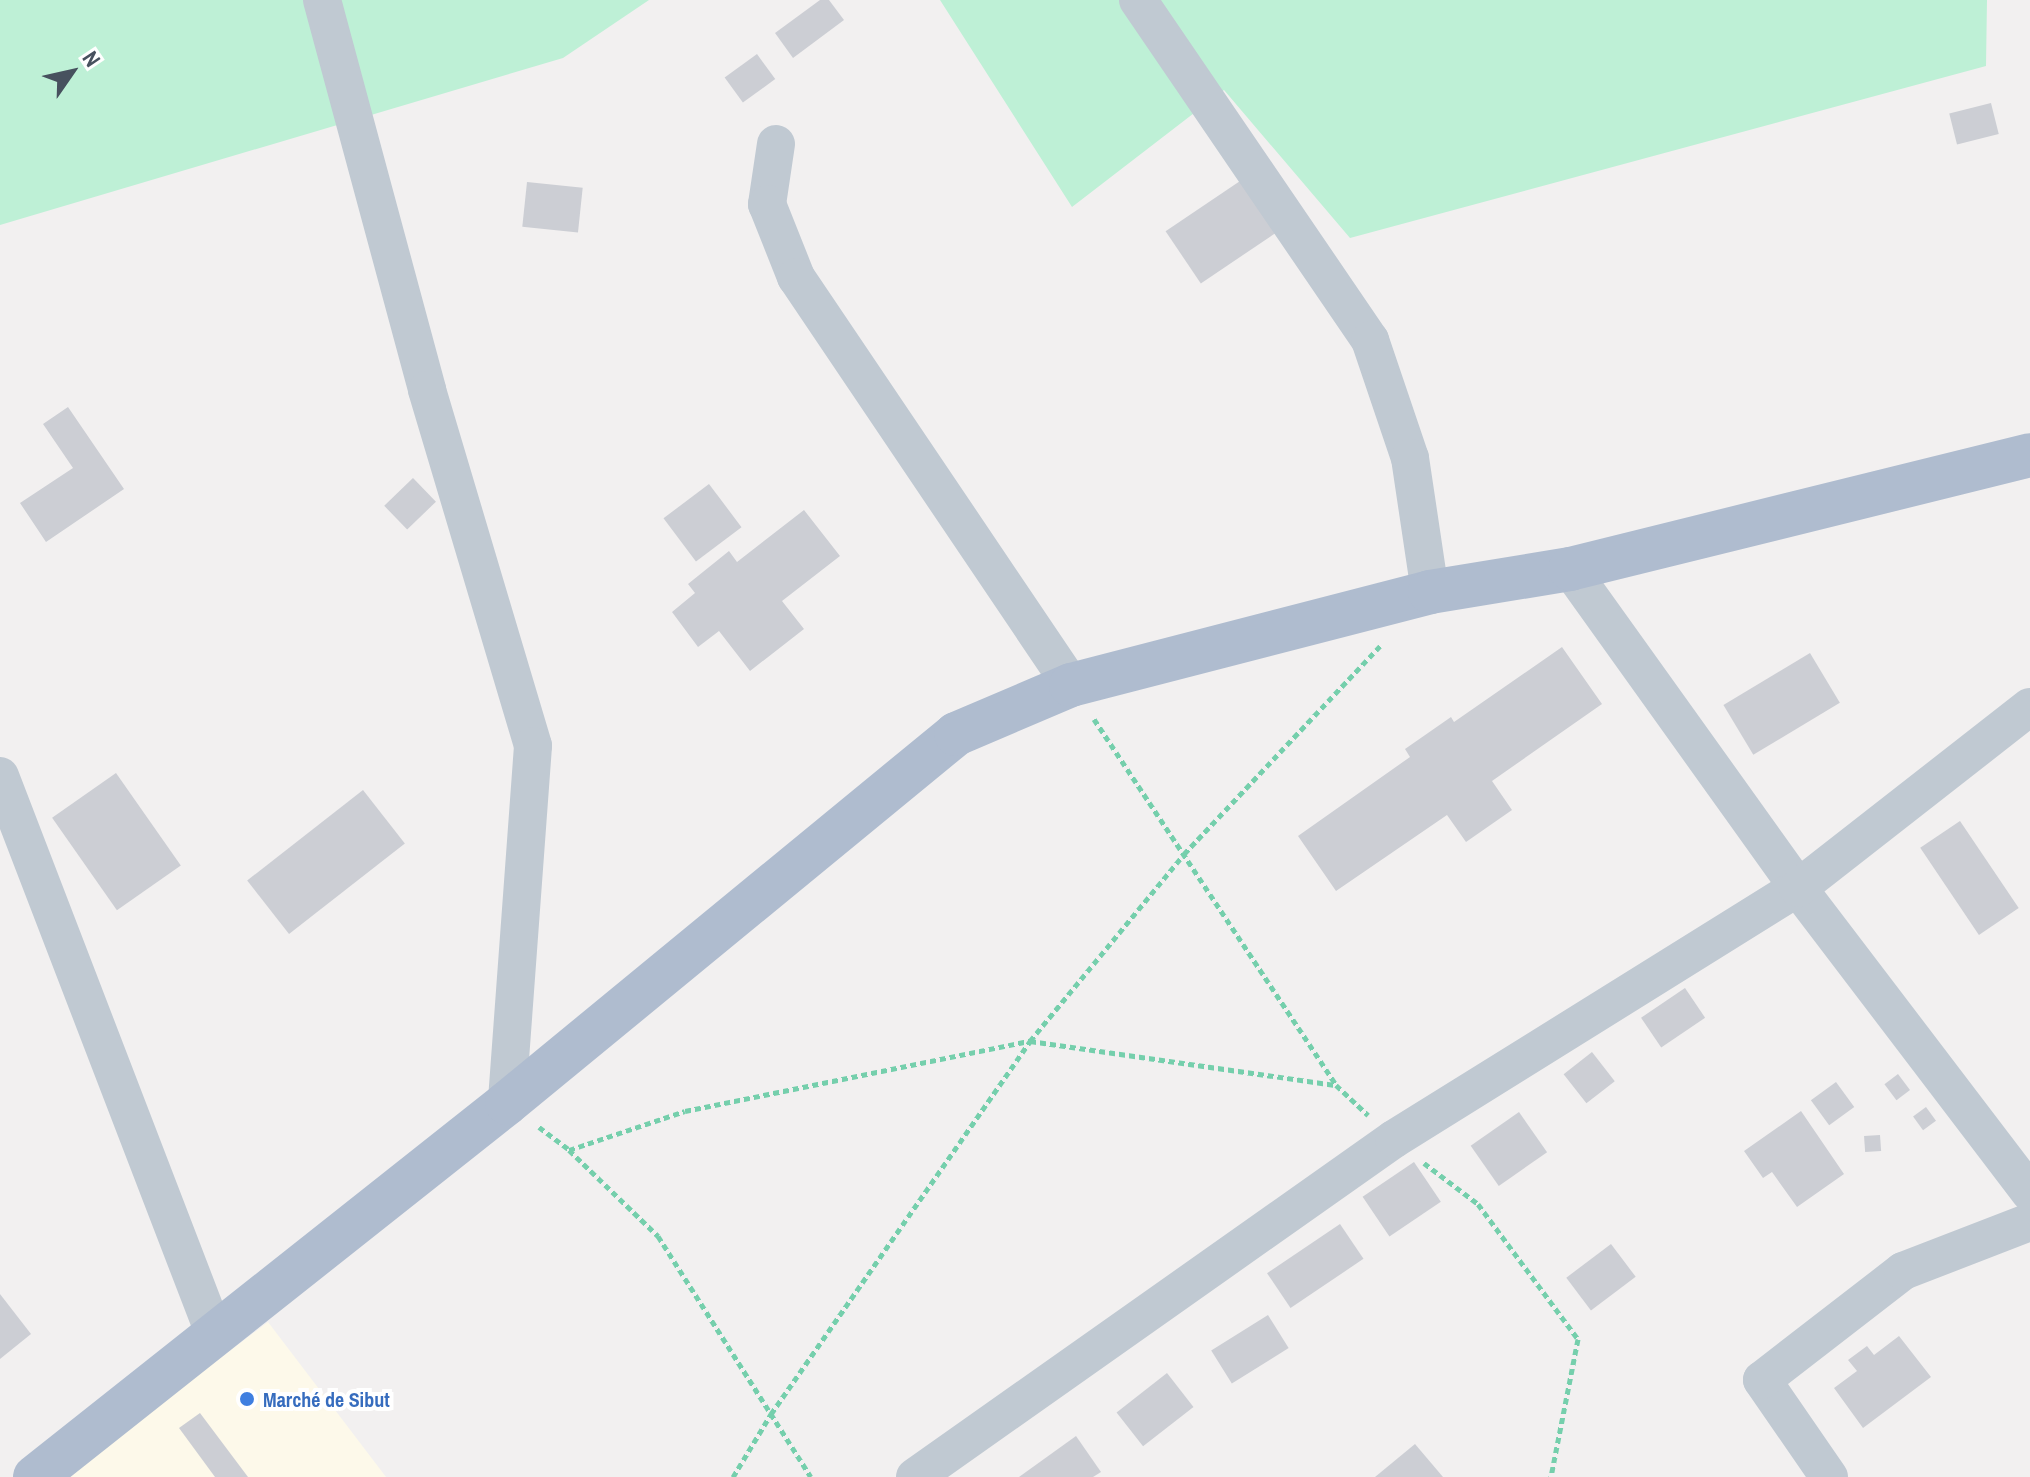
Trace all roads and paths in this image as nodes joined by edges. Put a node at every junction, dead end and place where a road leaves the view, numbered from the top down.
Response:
1 (322, 0) edge
2 (1138, 0) edge
3 (776, 144) dead end
4 (2030, 455) edge
5 (1570, 569) junction
6 (1430, 592) junction
7 (1387, 638) dead end
8 (1071, 685) junction
9 (2030, 707) edge
10 (0, 776) edge
11 (1184, 854) junction
12 (1798, 888) junction
13 (1030, 1041) junction
14 (1336, 1085) junction
15 (507, 1103) junction
16 (1394, 1139) junction
17 (569, 1150) junction
18 (2030, 1193) edge
19 (2030, 1222) edge
20 (214, 1333) junction
21 (771, 1414) junction
22 (35, 1477) edge
23 (733, 1477) edge
24 (811, 1477) edge
25 (915, 1477) edge
26 (1551, 1477) edge
27 (1829, 1477) edge

1 - 15 street
2 - 6 street
3 - 8 street
4 - 5 main road
5 - 6 main road
5 - 12 street
6 - 8 main road
7 - 11 path
8 - 11 path
8 - 15 main road
9 - 12 street
10 - 20 street
11 - 13 path
11 - 14 path
12 - 16 street
12 - 18 street
13 - 14 path
13 - 17 path
13 - 21 path
14 - 16 path
15 - 17 path
15 - 20 main road
16 - 25 street
16 - 26 path
17 - 21 path
19 - 27 street
20 - 22 main road
21 - 23 path
21 - 24 path

